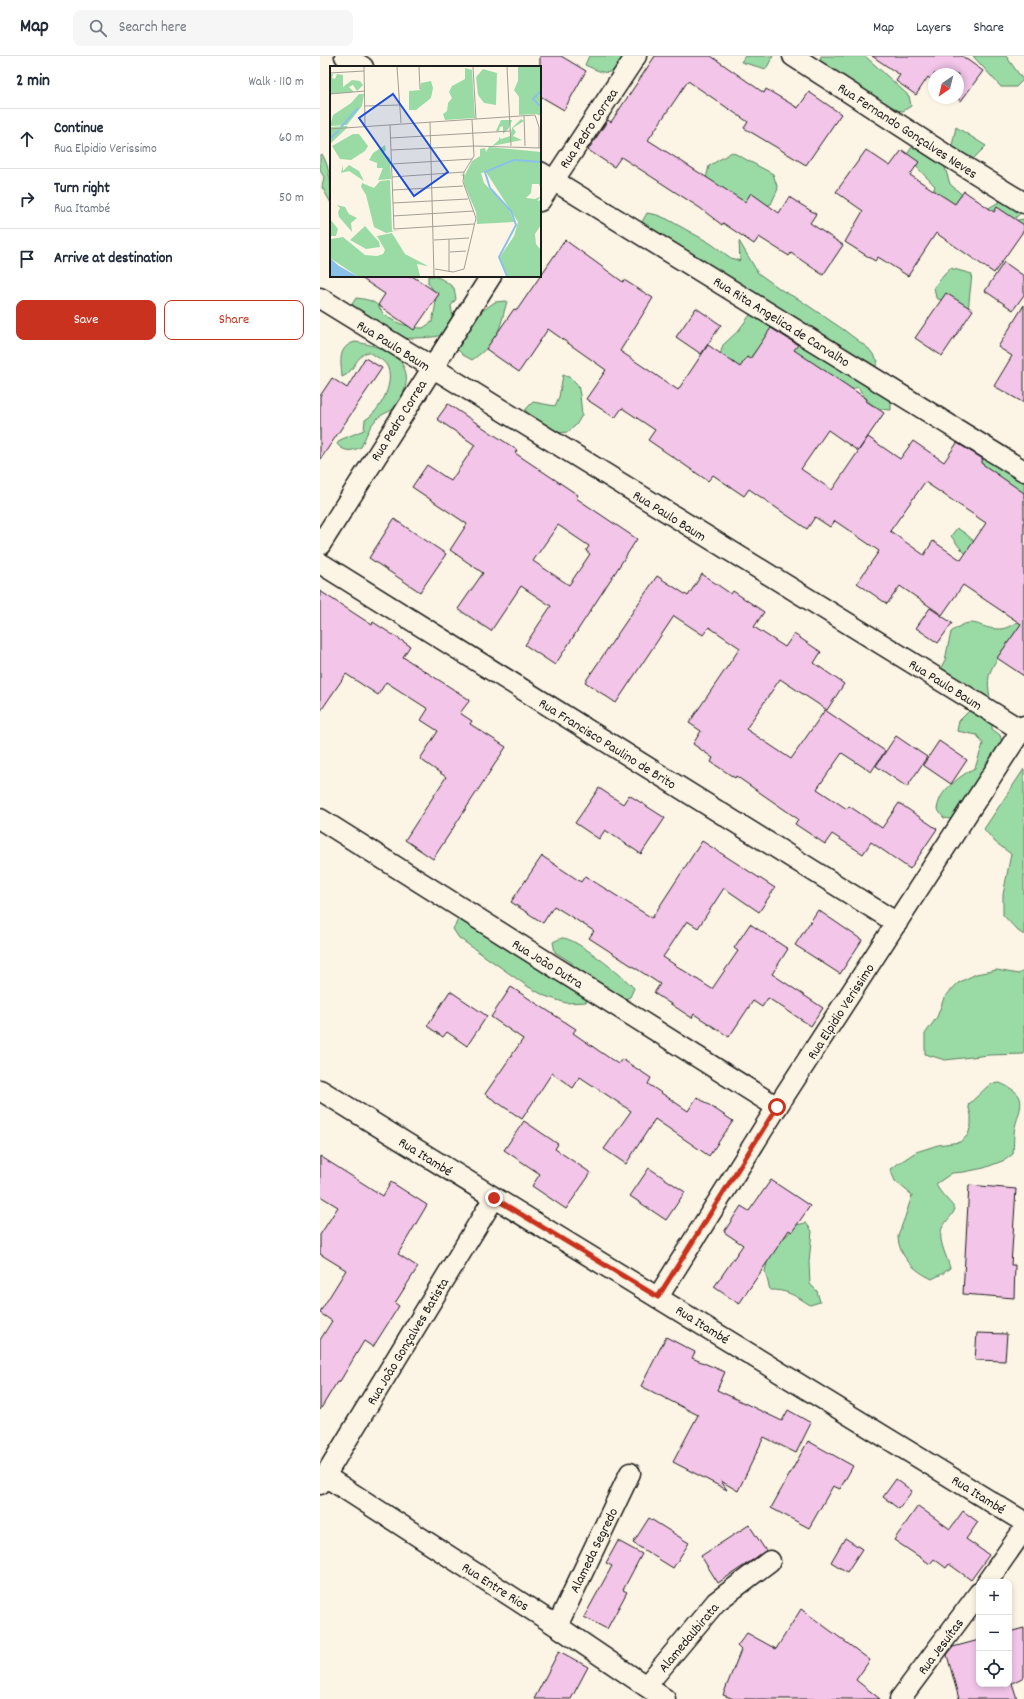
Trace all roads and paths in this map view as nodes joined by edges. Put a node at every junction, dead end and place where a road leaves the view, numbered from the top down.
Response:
1 (344, 56) edge
2 (636, 56) edge
3 (793, 56) edge
4 (361, 66) edge
5 (547, 176) edge
6 (541, 197) edge
7 (1024, 203) edge
8 (490, 277) edge
9 (320, 298) edge
10 (431, 368) junction
11 (1024, 471) edge
12 (320, 545) edge
13 (320, 563) edge
14 (1023, 728) edge
15 (320, 819) edge
16 (897, 923) junction
17 (320, 1090) edge
18 (777, 1107) junction
19 (494, 1198) junction
20 (658, 1297) junction
21 (630, 1473) dead end
22 (323, 1480) edge
23 (1024, 1522) edge
24 (1024, 1529) edge
25 (770, 1561) dead end
26 (989, 1579) edge
27 (976, 1597) edge
28 (557, 1626) junction
29 (646, 1686) junction
30 (666, 1699) edge
31 (900, 1699) edge

1 - 4 street
2 - 5 street, Rua Pedro Correa
3 - 7 street, Rua Fernando Gonçalves Neves
5 - 6 street, Rua Pedro Correa
5 - 11 street, Rua Rita Angelica de Carvalho
8 - 10 street, Rua Pedro Correa
9 - 10 street, Rua Paulo Baum
10 - 12 street, Rua Pedro Correa
10 - 14 street, Rua Paulo Baum
13 - 16 street, Rua Francisco Paulino de Brito
14 - 16 street, Rua Elpidio Verissimo
15 - 18 street, Rua João Dutra
16 - 18 street, Rua Elpidio Verissimo
17 - 19 street, Rua Itambé
18 - 20 street, Rua Elpidio Verissimo
19 - 20 street, Rua Itambé
19 - 22 street, Rua João Gonçalves Batista
20 - 23 street, Rua Itambé
21 - 28 street, Alameda Segredo
22 - 28 street, Rua Entre Rios
24 - 26 street
25 - 29 street, AlamedaUbirata
27 - 31 street, Rua Jesuítas
28 - 29 street, Rua Entre Rios
29 - 30 street, Rua Entre Rios

